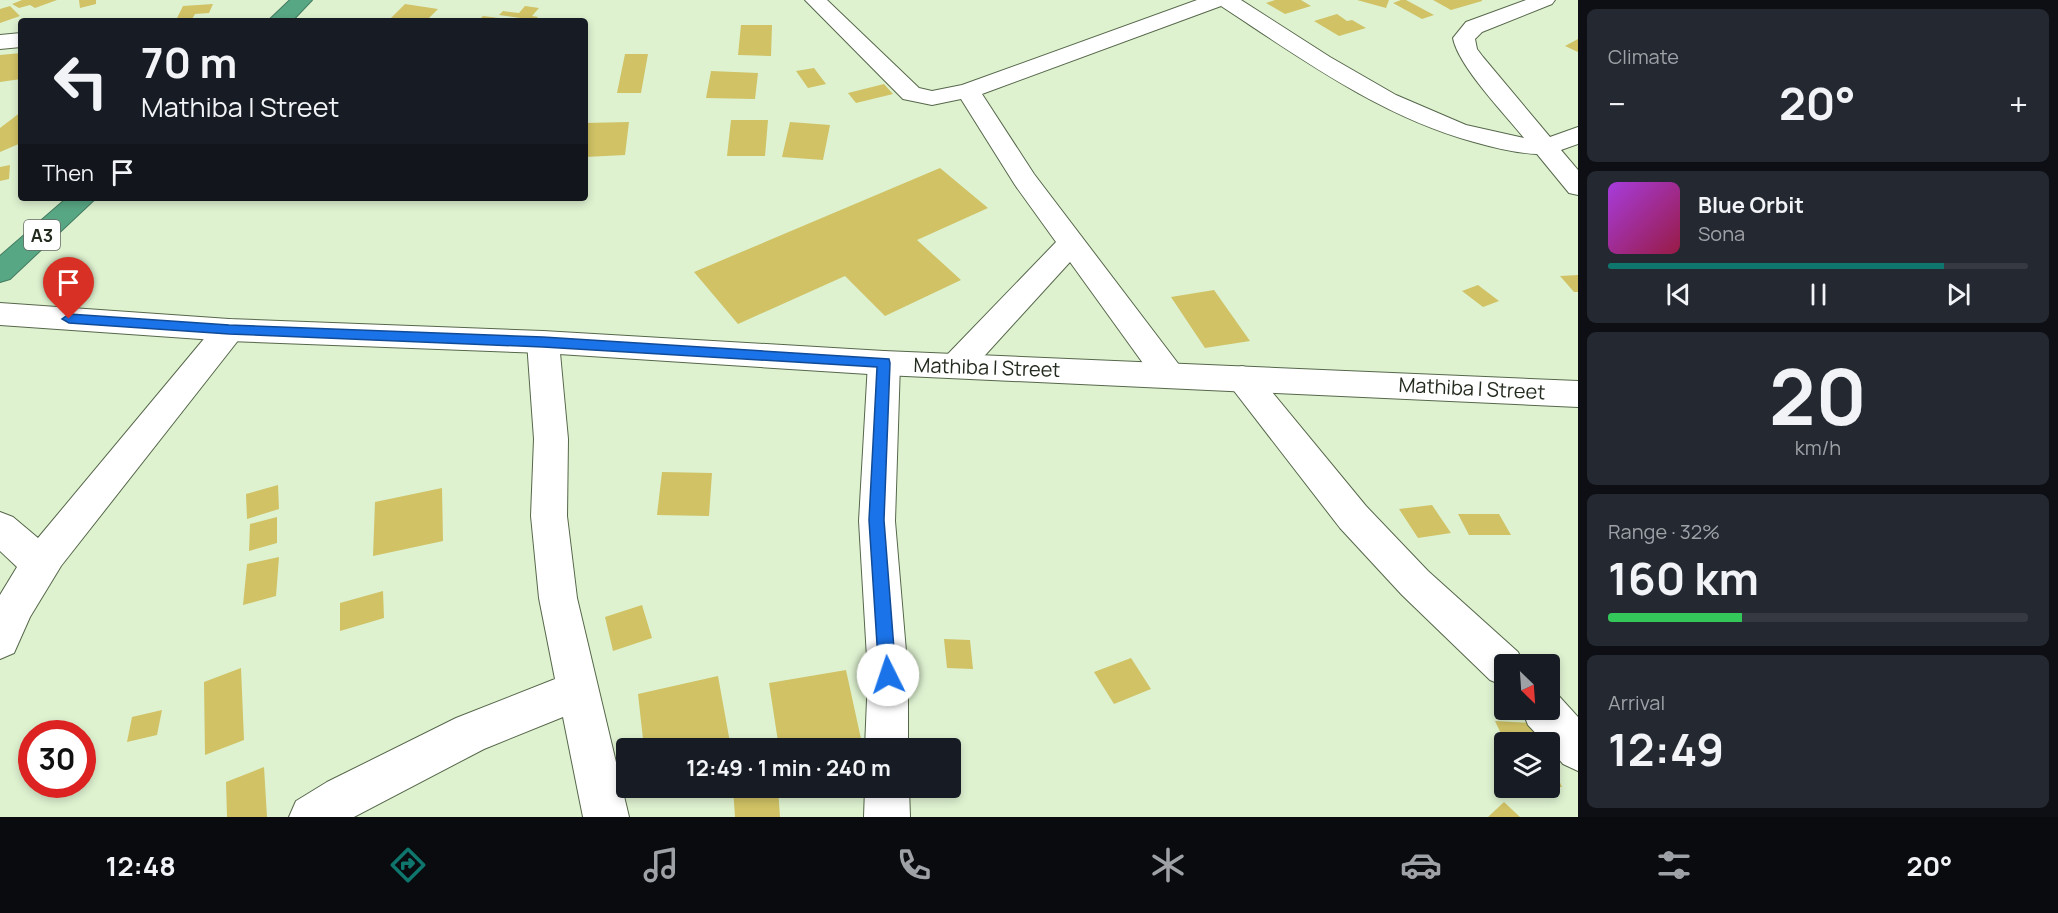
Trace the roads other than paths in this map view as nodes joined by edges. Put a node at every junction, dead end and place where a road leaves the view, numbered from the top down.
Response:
1 (815, 0) edge
2 (1217, 0) edge
3 (1227, 0) edge
4 (1545, 0) edge
5 (300, 2) edge
6 (282, 18) edge
7 (18, 40) edge
8 (0, 42) edge
9 (968, 91) junction
10 (1578, 134) edge
11 (1545, 146) junction
12 (1578, 187) edge
13 (80, 201) edge
14 (1072, 242) junction
15 (0, 272) edge
16 (0, 314) edge
17 (229, 330) junction
18 (543, 342) junction
19 (884, 363) junction
20 (956, 366) junction
21 (1169, 375) junction
22 (1242, 378) junction
23 (1578, 394) edge
24 (0, 528) edge
25 (41, 564) junction
26 (0, 640) edge
27 (1494, 657) edge
28 (578, 691) junction
29 (1552, 720) edge
30 (887, 738) edge
31 (1578, 749) edge
32 (887, 798) edge
33 (312, 817) edge
34 (606, 817) edge
35 (887, 817) edge

1 - 9 street
2 - 9 street
3 - 11 street
4 - 11 street
5 - 6 highway
7 - 8 street
9 - 14 street
10 - 11 street
11 - 12 street
13 - 15 highway, A3
14 - 20 street
14 - 21 street
16 - 17 street, Mathiba I Street
17 - 18 street, Mathiba I Street
17 - 25 street
18 - 19 street, Mathiba I Street
18 - 28 street
19 - 20 street, Mathiba I Street
19 - 30 street
20 - 21 street, Mathiba I Street
21 - 22 street, Mathiba I Street
22 - 23 street, Mathiba I Street
22 - 27 street
24 - 25 street
25 - 26 street
28 - 33 street
28 - 34 street
29 - 31 street
32 - 35 street

